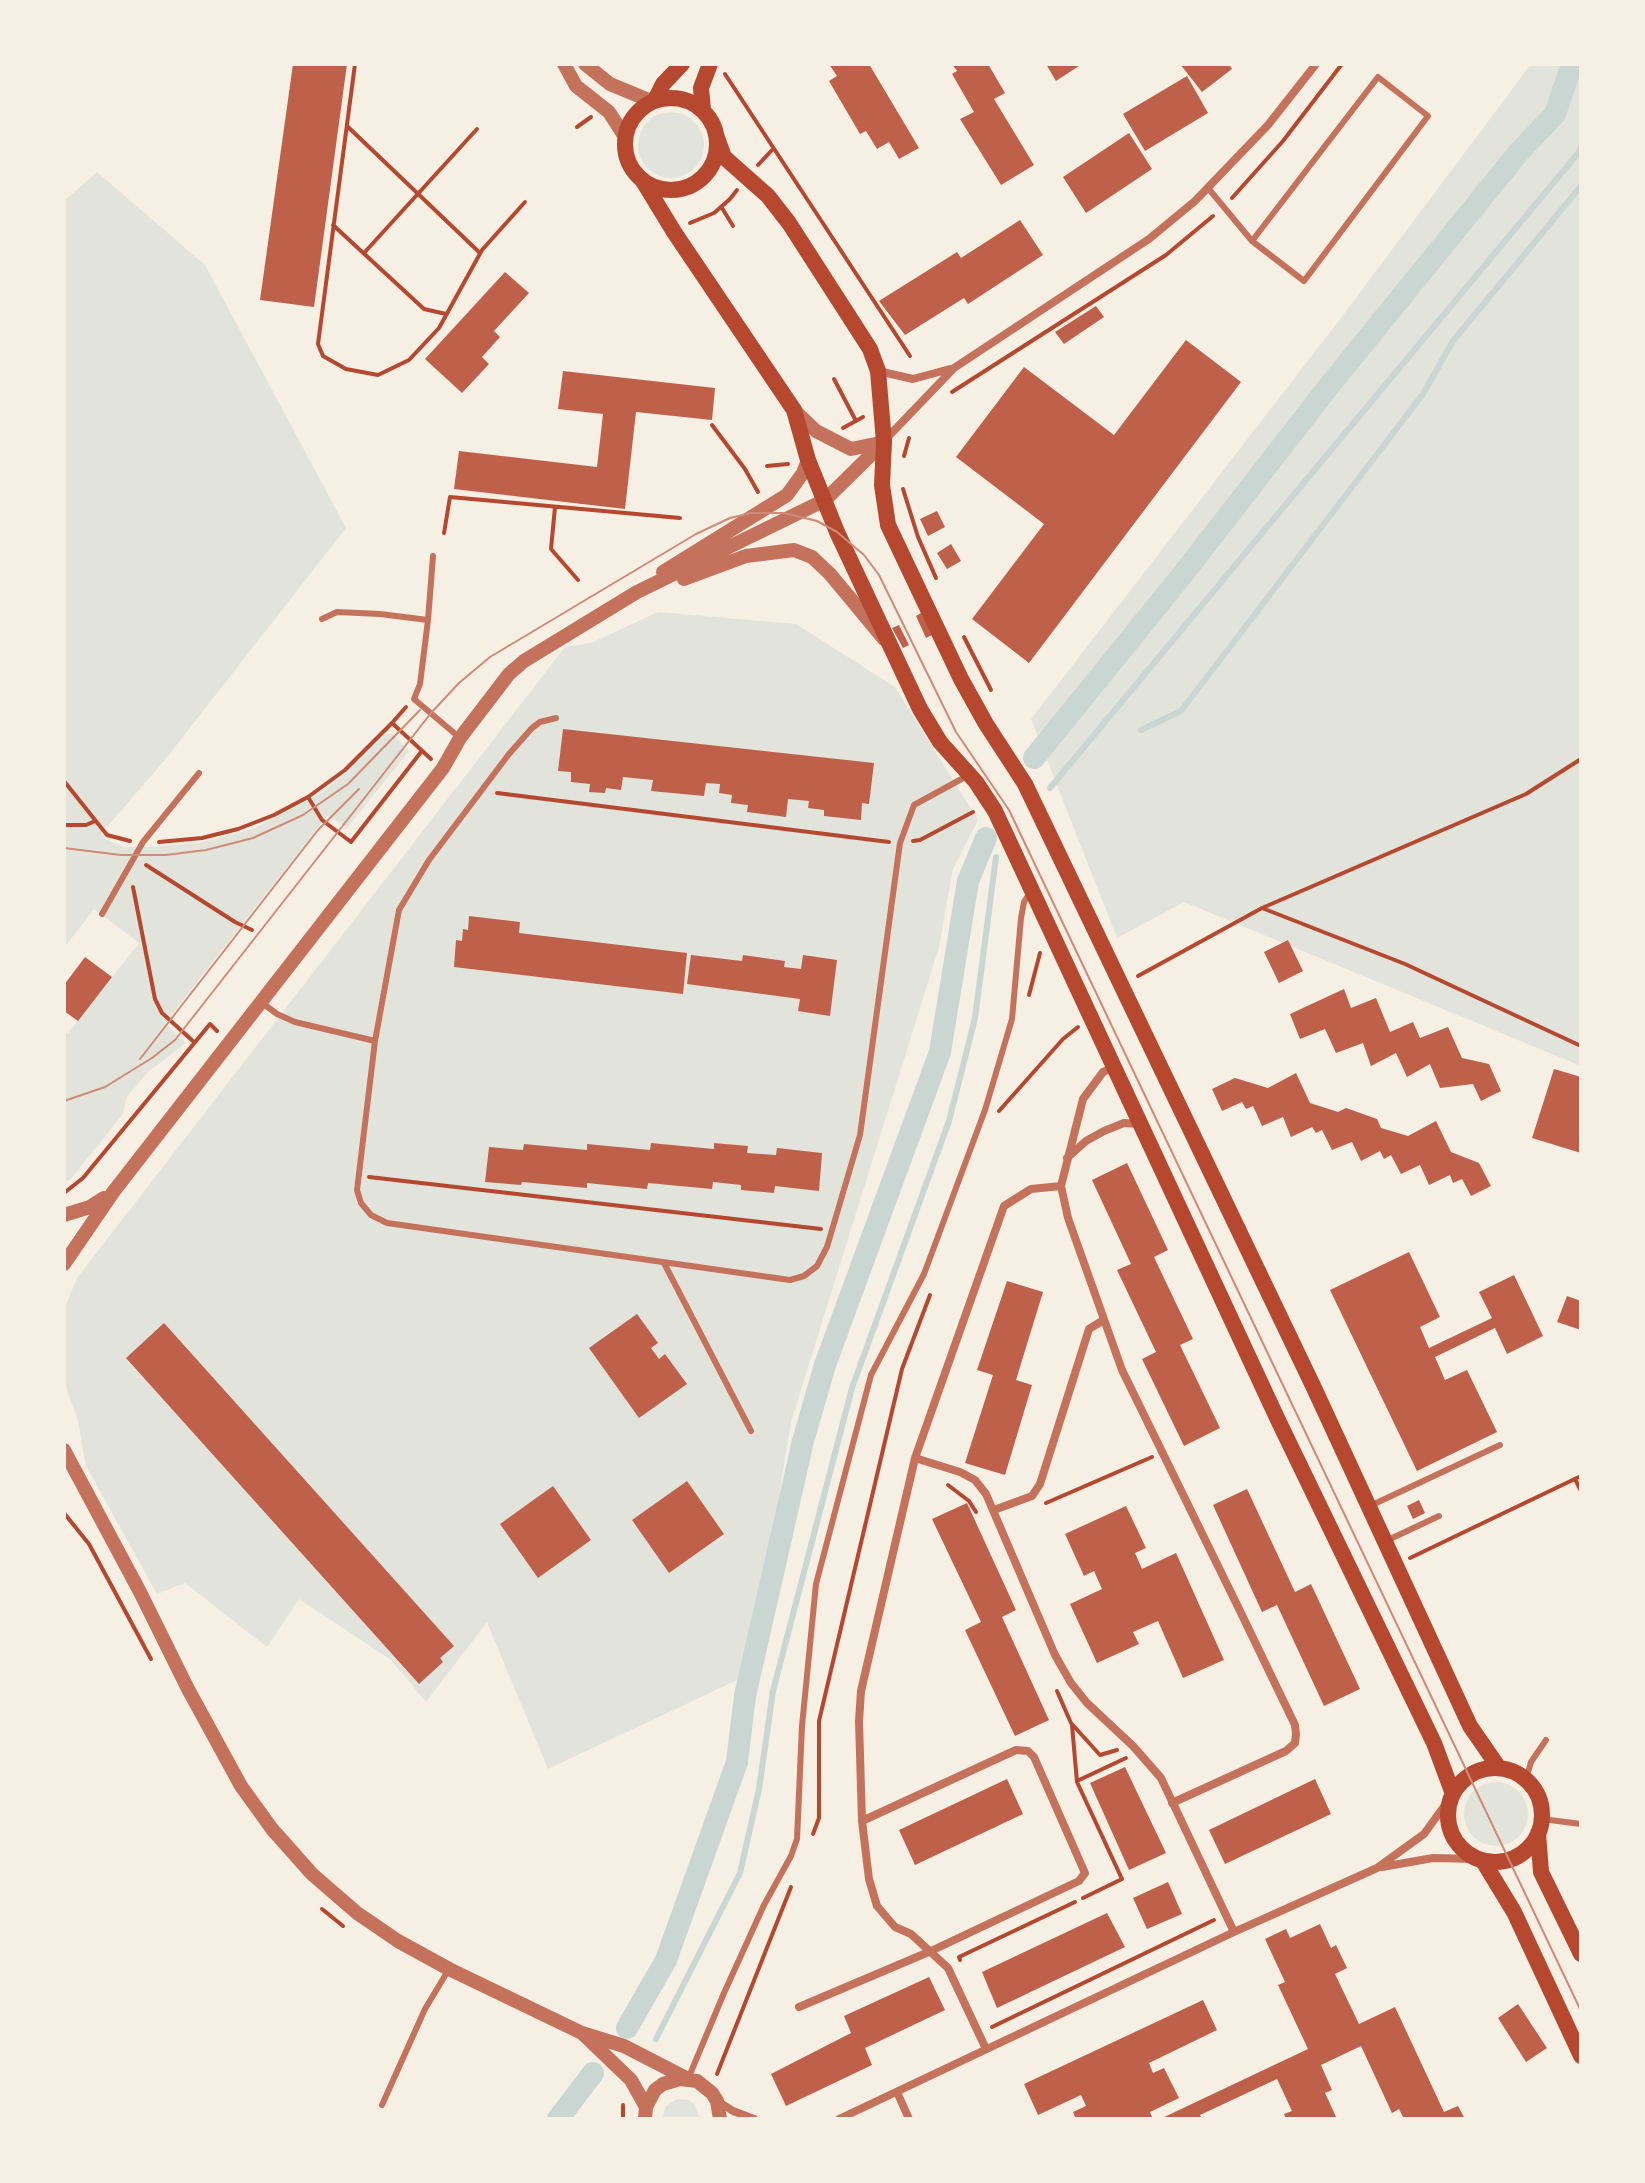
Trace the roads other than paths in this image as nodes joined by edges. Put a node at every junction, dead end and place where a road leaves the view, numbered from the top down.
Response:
1 (564, 64) edge
2 (585, 64) edge
3 (682, 64) edge
4 (1316, 64) edge
5 (716, 66) edge
6 (653, 100) junction
7 (703, 110) junction
8 (716, 135) junction
9 (625, 137) junction
10 (643, 181) junction
11 (1208, 188) junction
12 (1252, 241) junction
13 (954, 368) junction
14 (878, 371) junction
15 (794, 410) junction
16 (884, 442) junction
17 (802, 462) junction
18 (825, 500) junction
19 (433, 556) dead end
20 (637, 592) junction
21 (322, 619) dead end
22 (428, 620) junction
23 (895, 654) junction
24 (556, 718) dead end
25 (460, 738) junction
26 (199, 773) dead end
27 (970, 775) junction
28 (1032, 889) junction
29 (102, 914) dead end
30 (261, 1002) junction
31 (375, 1041) junction
32 (1115, 1067) junction
33 (1143, 1125) junction
34 (1067, 1159) junction
35 (1061, 1186) junction
36 (114, 1191) junction
37 (64, 1215) edge
38 (664, 1263) junction
39 (64, 1264) edge
40 (1102, 1321) junction
41 (751, 1431) dead end
42 (1500, 1445) dead end
43 (64, 1450) edge
44 (915, 1458) junction
45 (1369, 1507) junction
46 (994, 1510) junction
47 (1439, 1516) dead end
48 (1385, 1541) junction
49 (1546, 1740) dead end
50 (1499, 1768) junction
51 (1526, 1779) junction
52 (1453, 1794) junction
53 (1172, 1803) junction
54 (862, 1821) junction
55 (1581, 1824) edge
56 (1540, 1826) junction
57 (1480, 1860) junction
58 (1377, 1868) junction
59 (1234, 1932) junction
60 (931, 1951) junction
61 (1581, 1954) edge
62 (449, 1969) junction
63 (799, 2007) dead end
64 (582, 2033) junction
65 (986, 2049) junction
66 (1581, 2056) edge
67 (688, 2079) junction
68 (897, 2092) junction
69 (717, 2101) junction
70 (382, 2105) dead end
71 (645, 2113) edge
72 (720, 2119) edge
73 (754, 2119) edge
74 (839, 2119) edge
75 (909, 2119) edge

1 - 9 street
2 - 6 street
3 - 6 main road
4 - 11 street
5 - 7 main road
6 - 7 main road
6 - 9 main road
7 - 8 main road
8 - 10 main road
8 - 14 main road
9 - 10 main road
10 - 15 main road
11 - 12 lane
11 - 13 street
12 - 12 lane
13 - 14 street
13 - 16 street
14 - 16 main road
15 - 16 street
15 - 17 main road
16 - 18 street
16 - 45 main road
17 - 18 main road
17 - 20 street
18 - 20 street
18 - 23 main road
19 - 22 lane
20 - 23 street
20 - 25 street
21 - 22 lane
22 - 25 lane
23 - 27 main road
24 - 31 lane
25 - 30 street
26 - 29 lane
27 - 28 main road
27 - 38 lane
28 - 32 main road
28 - 67 lane
30 - 31 lane
30 - 36 street
31 - 38 lane
32 - 33 main road
32 - 34 street
33 - 34 street
33 - 52 main road
34 - 35 street
35 - 40 street
35 - 44 street
36 - 37 street
36 - 39 street
38 - 41 lane
40 - 46 street
40 - 53 street
42 - 45 lane
43 - 62 street
44 - 46 street
44 - 54 street
45 - 48 main road
46 - 53 street
47 - 48 lane
48 - 50 main road
49 - 51 lane
50 - 51 main road
50 - 52 main road
51 - 56 main road
52 - 57 main road
52 - 58 street
53 - 59 street
54 - 60 street
54 - 60 street
55 - 56 lane
56 - 57 main road
56 - 61 main road
57 - 58 street
57 - 66 main road
58 - 59 street
59 - 65 street
60 - 63 street
60 - 65 street
62 - 64 street
62 - 70 lane
64 - 67 street
64 - 71 street
65 - 68 street
67 - 69 street
67 - 71 street
68 - 74 street
68 - 75 street
69 - 72 street
69 - 73 street

